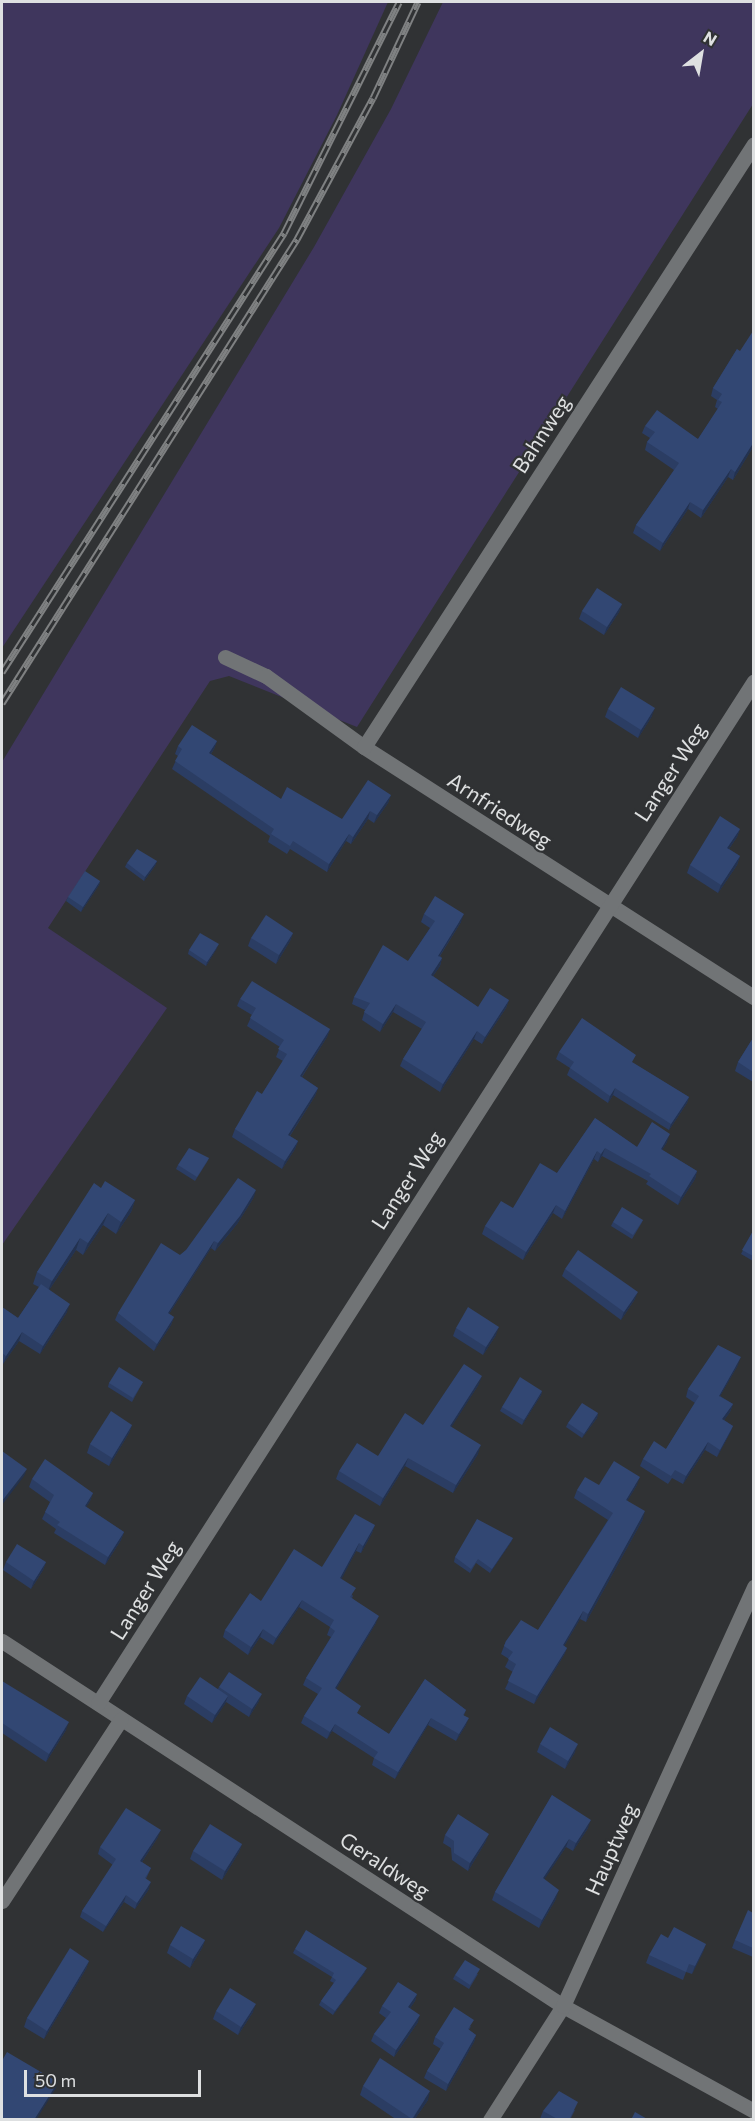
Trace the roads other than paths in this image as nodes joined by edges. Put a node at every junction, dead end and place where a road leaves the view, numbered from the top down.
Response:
1 (753, 144) edge
2 (225, 657) dead end
3 (753, 681) edge
4 (364, 747) junction
5 (609, 905) junction
6 (753, 997) edge
7 (753, 1586) edge
8 (2, 1641) edge
9 (98, 1703) junction
10 (122, 1719) junction
11 (2, 1900) edge
12 (563, 2006) junction
13 (753, 2111) edge
14 (490, 2120) edge

1 - 4 street, Bahnweg
2 - 4 street, Arnfriedweg
3 - 5 street, Langer Weg
4 - 5 street, Arnfriedweg
5 - 6 street, Arnfriedweg
5 - 9 street, Langer Weg
7 - 12 street, Hauptweg
8 - 9 street, Geraldweg
9 - 10 street, Geraldweg
10 - 11 street
10 - 12 street, Geraldweg
12 - 13 street, Geraldweg
12 - 14 street, Hauptweg

